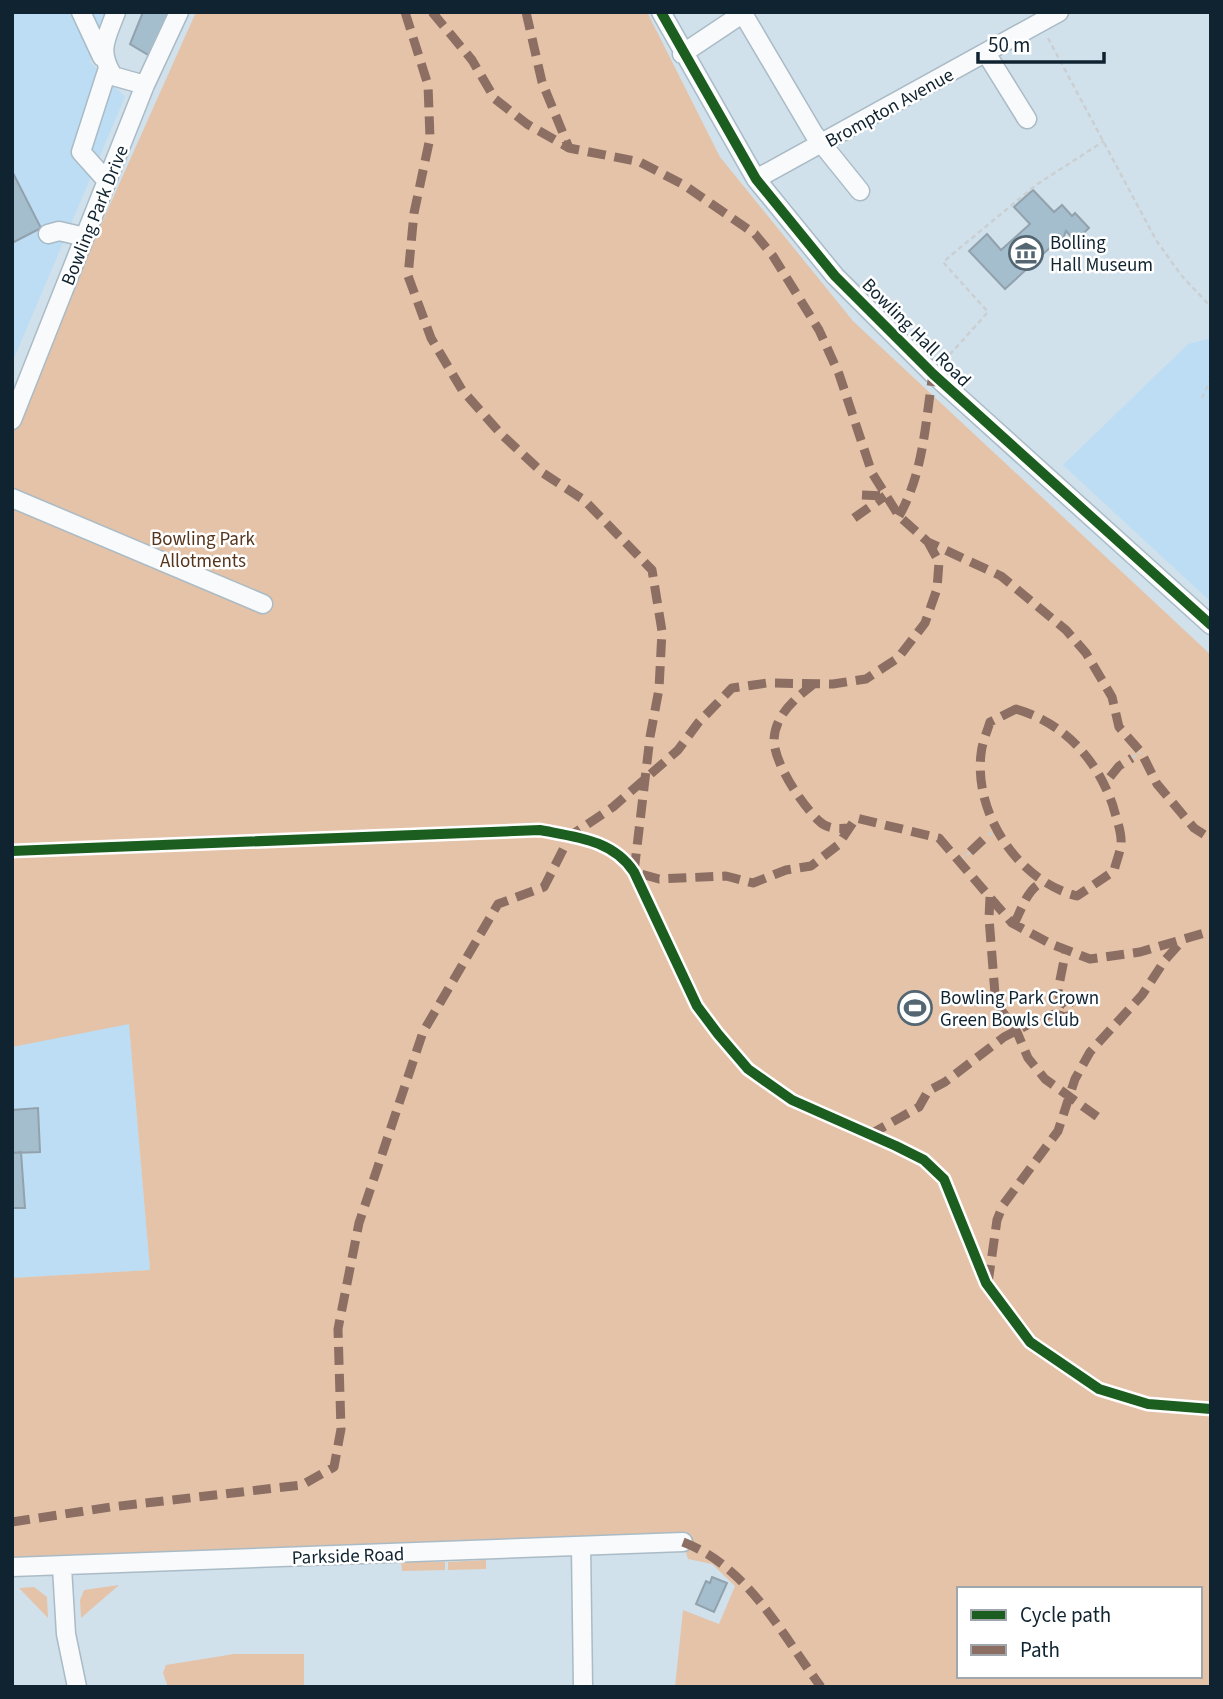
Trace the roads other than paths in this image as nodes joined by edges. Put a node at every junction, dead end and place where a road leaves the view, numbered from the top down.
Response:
1 (81, 12) edge
2 (116, 12) edge
3 (179, 12) edge
4 (660, 12) edge
5 (1059, 12) edge
6 (743, 13) edge
7 (986, 53) junction
8 (682, 54) junction
9 (106, 64) junction
10 (145, 85) junction
11 (1027, 118) dead end
12 (821, 145) junction
13 (755, 179) junction
14 (107, 181) junction
15 (860, 191) dead end
16 (48, 234) dead end
17 (85, 237) junction
18 (12, 420) edge
19 (12, 498) edge
20 (263, 604) dead end
21 (1211, 625) edge
22 (683, 1542) dead end
23 (581, 1546) junction
24 (12, 1567) edge
25 (62, 1567) junction
26 (77, 1687) edge
27 (583, 1687) edge

1 - 9 street
2 - 9 street
3 - 10 street, Bowling Park Drive
4 - 8 street, Bowling Hall Road
5 - 7 street, Brompton Avenue
6 - 8 street
6 - 12 street
7 - 11 street
7 - 12 street, Brompton Avenue
8 - 13 street, Bowling Hall Road
9 - 10 street
9 - 14 street
10 - 14 street, Bowling Park Drive
12 - 13 street, Brompton Avenue
12 - 15 street
13 - 21 street, Bowling Hall Road
14 - 17 street, Bowling Park Drive
16 - 17 street
17 - 18 street, Bowling Park Drive
19 - 20 street
22 - 23 street, Parkside Road
23 - 25 street, Parkside Road
23 - 27 street
24 - 25 street, Parkside Road
25 - 26 street

